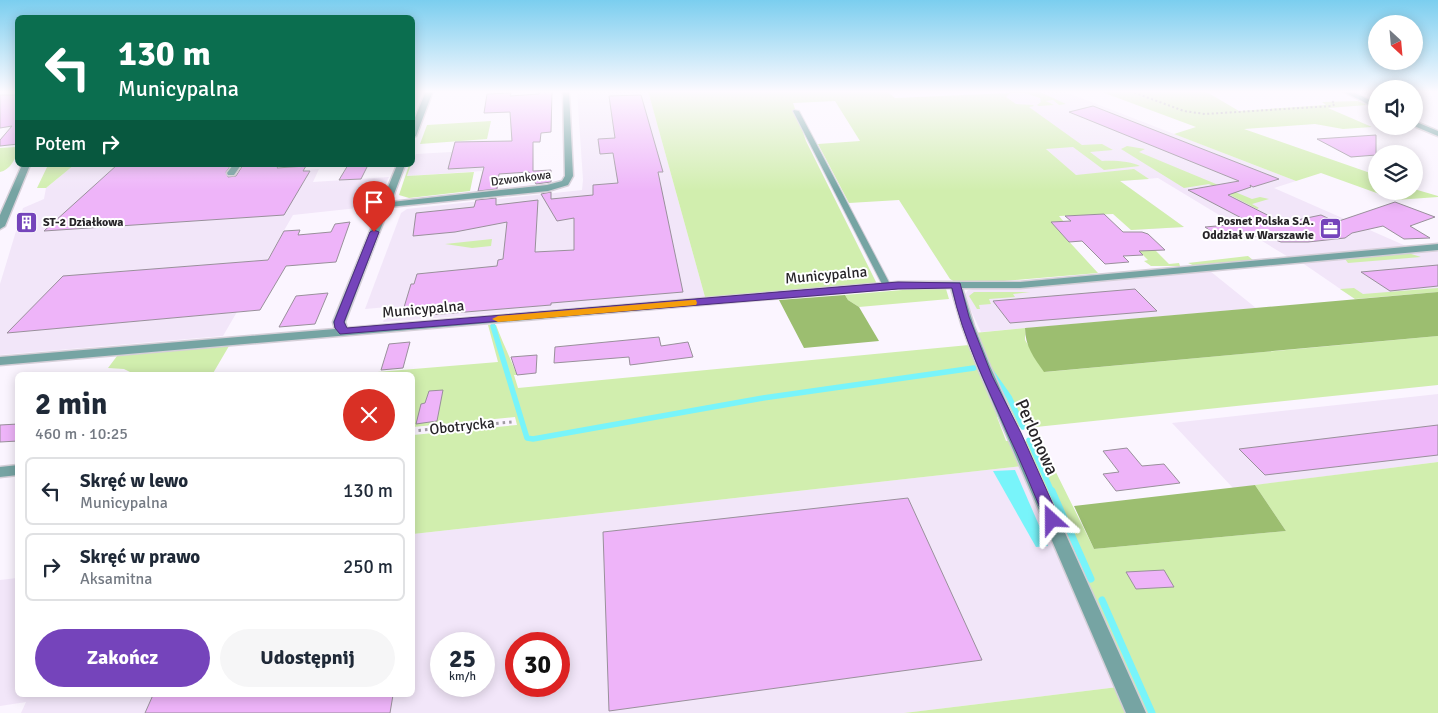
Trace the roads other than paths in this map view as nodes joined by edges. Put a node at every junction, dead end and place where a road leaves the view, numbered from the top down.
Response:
1 (567, 124) edge
2 (803, 124) edge
3 (1423, 127) edge
4 (1438, 134) edge
5 (25, 167) edge
6 (236, 167) edge
7 (400, 167) edge
8 (231, 173) dead end
9 (386, 205) junction
10 (0, 226) edge
11 (1438, 247) edge
12 (956, 285) junction
13 (887, 286) junction
14 (344, 332) junction
15 (0, 361) edge
16 (15, 470) edge
17 (0, 472) edge
18 (1136, 713) edge

1 - 9 street, Dzwonkowa
2 - 13 lane
3 - 4 street
5 - 10 street
6 - 8 street
7 - 9 street
9 - 14 street
11 - 12 street, Municypalna
12 - 13 street, Municypalna
12 - 18 street, Perlonowa
13 - 14 street, Municypalna
14 - 15 street, Municypalna
16 - 17 street

